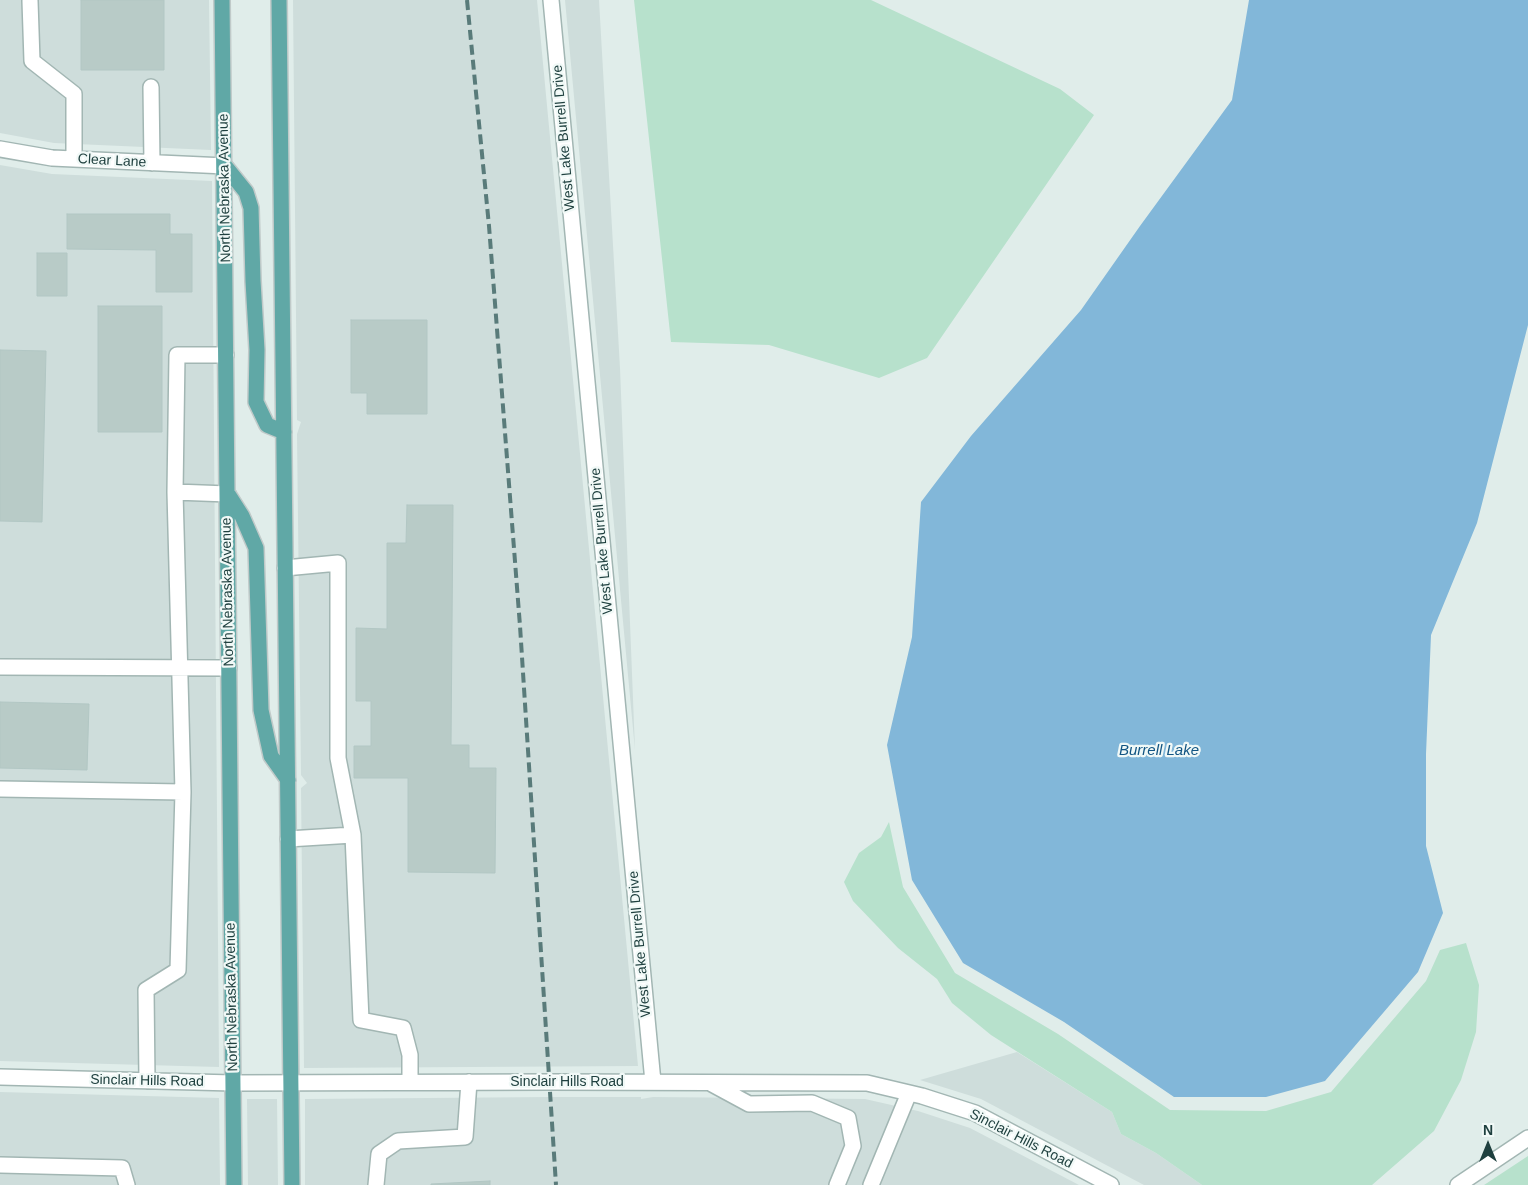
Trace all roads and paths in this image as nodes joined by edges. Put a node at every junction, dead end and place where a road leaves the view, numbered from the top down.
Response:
1 (222, 0) edge
2 (279, 0) edge
3 (551, 0) edge
4 (30, 1) edge
5 (151, 87) dead end
6 (0, 149) edge
7 (74, 159) junction
8 (152, 163) junction
9 (225, 166) junction
10 (226, 354) junction
11 (284, 432) junction
12 (175, 492) junction
13 (228, 494) junction
14 (285, 568) junction
15 (0, 667) edge
16 (229, 668) junction
17 (179, 669) junction
18 (288, 780) junction
19 (0, 789) edge
20 (183, 792) junction
21 (353, 835) junction
22 (288, 839) junction
23 (0, 1077) edge
24 (148, 1081) junction
25 (410, 1082) junction
26 (469, 1082) junction
27 (653, 1082) junction
28 (708, 1082) junction
29 (233, 1083) junction
30 (291, 1083) junction
31 (909, 1093) junction
32 (1528, 1138) edge
33 (0, 1165) edge
34 (127, 1185) edge
35 (234, 1185) edge
36 (292, 1185) edge
37 (376, 1185) edge
38 (837, 1185) edge
39 (871, 1185) edge
40 (1111, 1185) edge
41 (1458, 1185) edge

1 - 9 main road, North Nebraska Avenue
2 - 11 main road
3 - 27 street, West Lake Burrell Drive
4 - 7 street
5 - 8 street
6 - 7 street, Clear Lane
7 - 8 street, Clear Lane
8 - 9 street, Clear Lane
9 - 10 main road, North Nebraska Avenue
9 - 11 main road
10 - 12 street
10 - 13 main road, North Nebraska Avenue
11 - 14 main road
12 - 13 street
12 - 17 street
13 - 16 main road, North Nebraska Avenue
13 - 18 main road
14 - 18 main road
14 - 21 street
15 - 17 street
16 - 17 street
16 - 29 main road, North Nebraska Avenue
17 - 20 street
18 - 22 main road
19 - 20 street
20 - 24 street
21 - 22 street
21 - 25 street
22 - 30 main road
23 - 24 street, Sinclair Hills Road
24 - 29 street, Sinclair Hills Road
25 - 26 street, Sinclair Hills Road
25 - 30 street, Sinclair Hills Road
26 - 27 street, Sinclair Hills Road
26 - 37 street
27 - 28 street, Sinclair Hills Road
28 - 31 street, Sinclair Hills Road
28 - 38 street
29 - 30 street, Sinclair Hills Road
29 - 35 main road, North Nebraska Avenue
30 - 36 main road
31 - 39 street
31 - 40 street, Sinclair Hills Road
32 - 41 street
33 - 34 street

